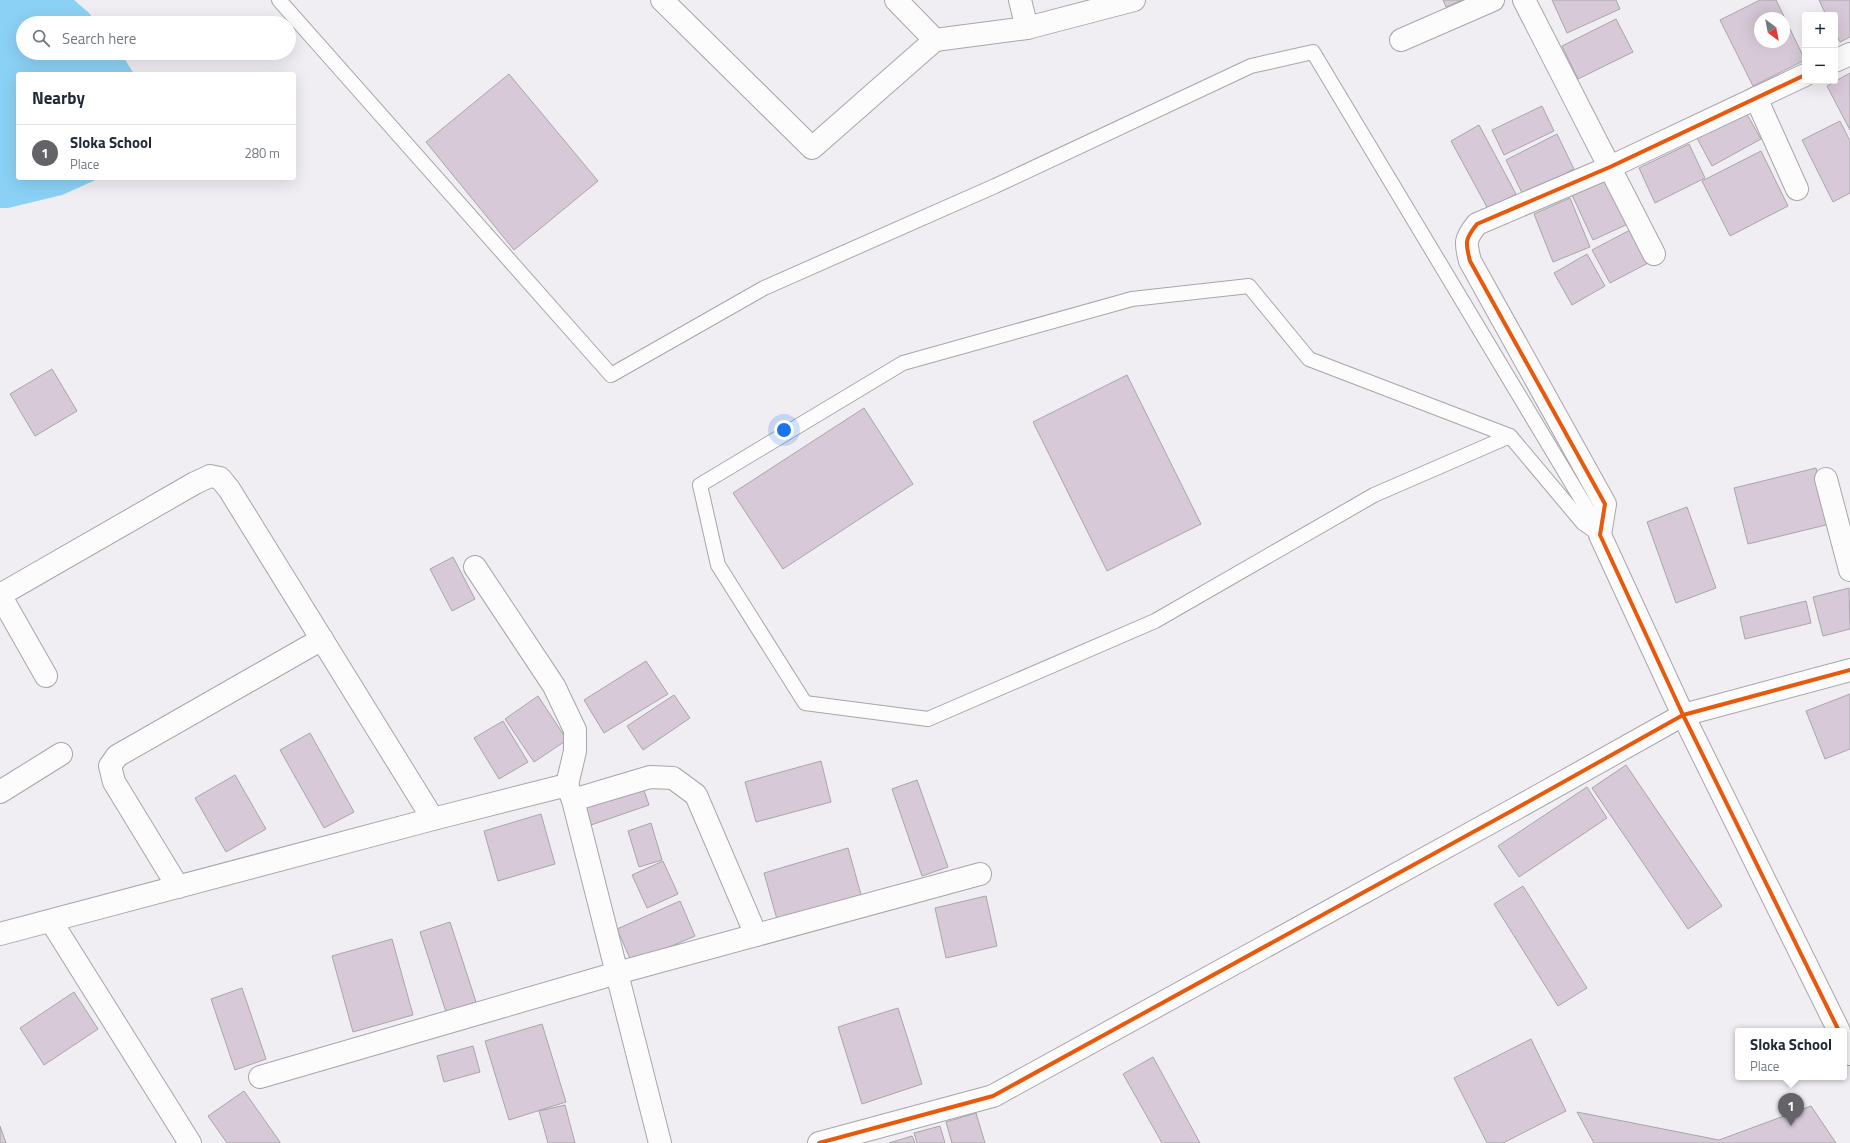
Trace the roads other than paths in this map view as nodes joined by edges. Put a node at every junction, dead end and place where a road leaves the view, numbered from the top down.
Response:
1 (279, 0) edge
2 (662, 0) edge
3 (896, 0) edge
4 (1020, 0) edge
5 (1134, 0) edge
6 (1493, 0) edge
7 (1524, 0) edge
8 (293, 16) edge
9 (296, 19) edge
10 (1027, 28) junction
11 (935, 40) junction
12 (1401, 40) dead end
13 (1850, 54) edge
14 (1838, 60) edge
15 (1802, 76) edge
16 (1756, 98) junction
17 (1610, 167) junction
18 (1797, 188) dead end
19 (1654, 254) dead end
20 (1510, 436) junction
21 (1826, 479) dead end
22 (1600, 535) junction
23 (475, 567) dead end
24 (1850, 570) edge
25 (0, 595) edge
26 (322, 639) junction
27 (1850, 670) edge
28 (46, 676) dead end
29 (1683, 715) junction
30 (62, 754) dead end
31 (0, 792) edge
32 (570, 792) junction
33 (433, 819) junction
34 (980, 874) dead end
35 (178, 887) junction
36 (51, 921) junction
37 (0, 934) edge
38 (756, 935) junction
39 (617, 973) junction
40 (1838, 1028) edge
41 (260, 1077) dead end
42 (190, 1143) edge
43 (660, 1143) edge
44 (819, 1143) edge

1 - 8 lane
2 - 11 street
3 - 11 street
4 - 10 street
5 - 10 street
6 - 12 street
7 - 17 street
9 - 22 lane
10 - 11 street
13 - 14 street
15 - 16 street
16 - 17 street
16 - 18 street
17 - 19 street
17 - 22 street
20 - 20 lane
20 - 22 lane
21 - 24 street
22 - 29 street
23 - 32 street
25 - 26 street
25 - 28 street
26 - 33 street
26 - 35 street
27 - 29 street
29 - 40 street
29 - 44 street
30 - 31 street
32 - 33 street
32 - 38 street
32 - 39 street
33 - 35 street
34 - 38 street
35 - 36 street
36 - 37 street
36 - 42 street
38 - 39 street
39 - 41 street
39 - 43 street

